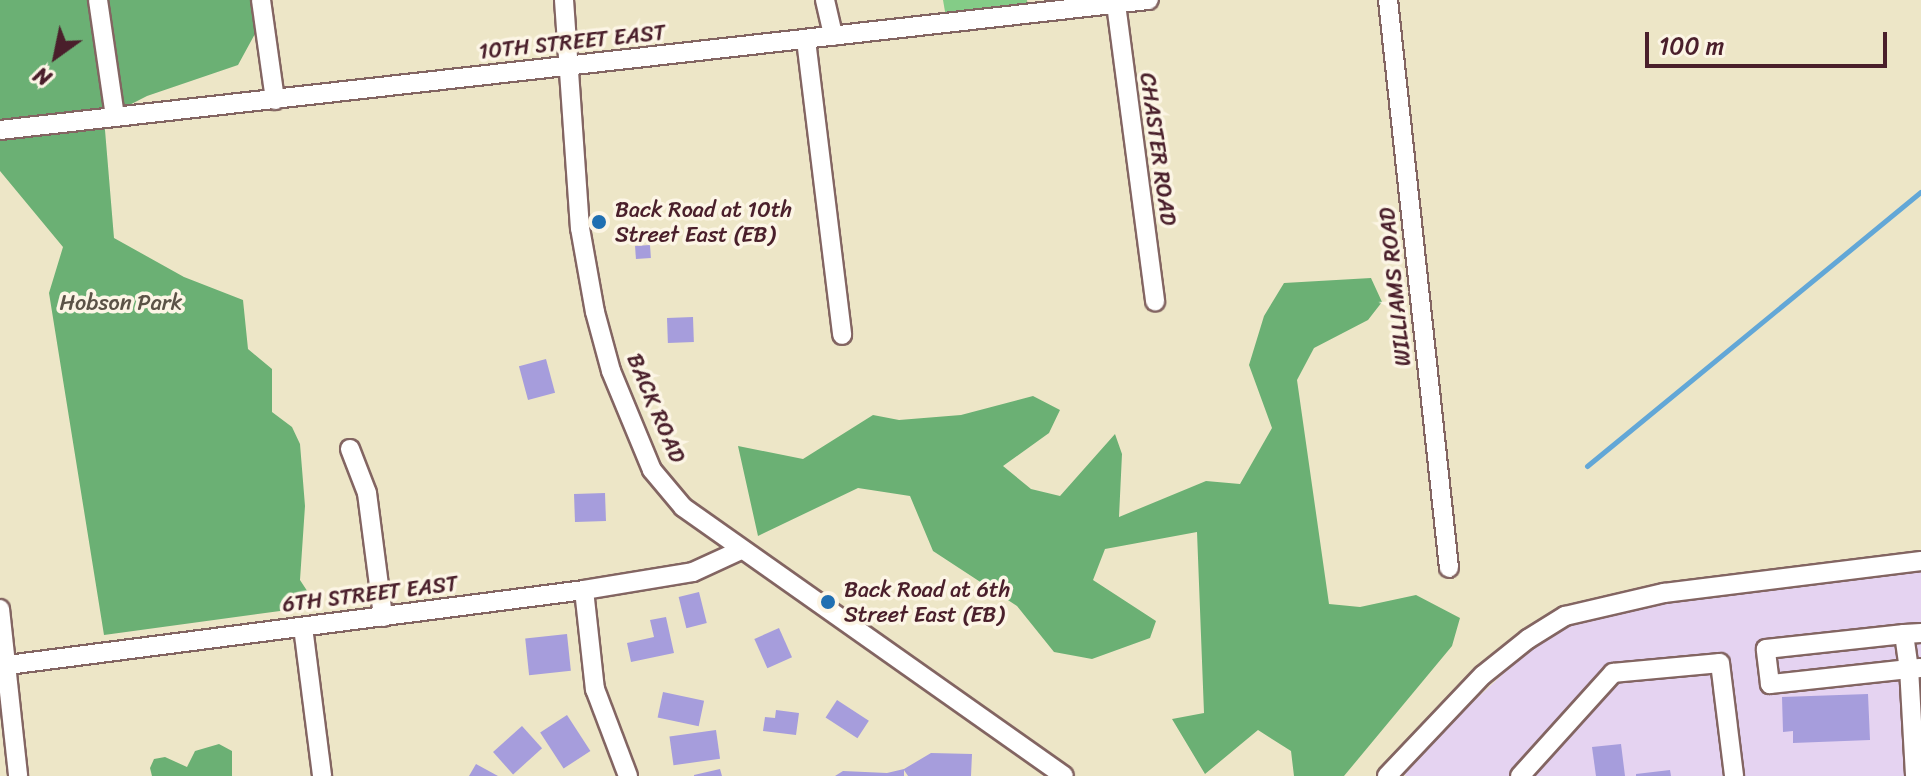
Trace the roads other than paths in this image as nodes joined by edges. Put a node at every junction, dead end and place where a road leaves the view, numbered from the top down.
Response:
1 (98, 0) edge
2 (261, 0) edge
3 (564, 0) edge
4 (825, 0) edge
5 (1149, 0) edge
6 (1388, 0) edge
7 (1116, 4) junction
8 (833, 36) junction
9 (806, 40) junction
10 (569, 66) junction
11 (275, 100) junction
12 (115, 117) junction
13 (0, 130) edge
14 (1155, 301) dead end
15 (842, 335) dead end
16 (350, 449) dead end
17 (741, 550) junction
18 (1921, 561) edge
19 (1449, 568) dead end
20 (584, 590) junction
21 (0, 609) edge
22 (383, 617) junction
23 (303, 627) junction
24 (1913, 633) edge
25 (3, 665) edge
26 (1915, 668) edge
27 (1915, 775) edge
28 (18, 776) edge
29 (322, 776) edge
30 (628, 776) edge
31 (1064, 776) edge
32 (1387, 776) edge
33 (1520, 776) edge
34 (1734, 776) edge

1 - 12 street
2 - 11 street
3 - 10 street, BACK ROAD
4 - 8 street
5 - 7 street, 10TH STREET EAST
6 - 19 street, WILLIAMS ROAD
7 - 8 street, 10TH STREET EAST
7 - 14 street, CHASTER ROAD
8 - 9 street, 10TH STREET EAST
9 - 10 street, 10TH STREET EAST
9 - 15 street
10 - 11 street, 10TH STREET EAST
10 - 17 street, BACK ROAD
11 - 12 street, 10TH STREET EAST
12 - 13 street, 10TH STREET EAST
16 - 22 street
17 - 20 street, 6TH STREET EAST
17 - 31 street, BACK ROAD
18 - 32 street
20 - 22 street, 6TH STREET EAST
20 - 30 street
21 - 25 street
22 - 23 street, 6TH STREET EAST
23 - 25 street, 6TH STREET EAST
23 - 29 street
24 - 26 street
24 - 26 street
25 - 28 street
26 - 27 street
33 - 34 street

